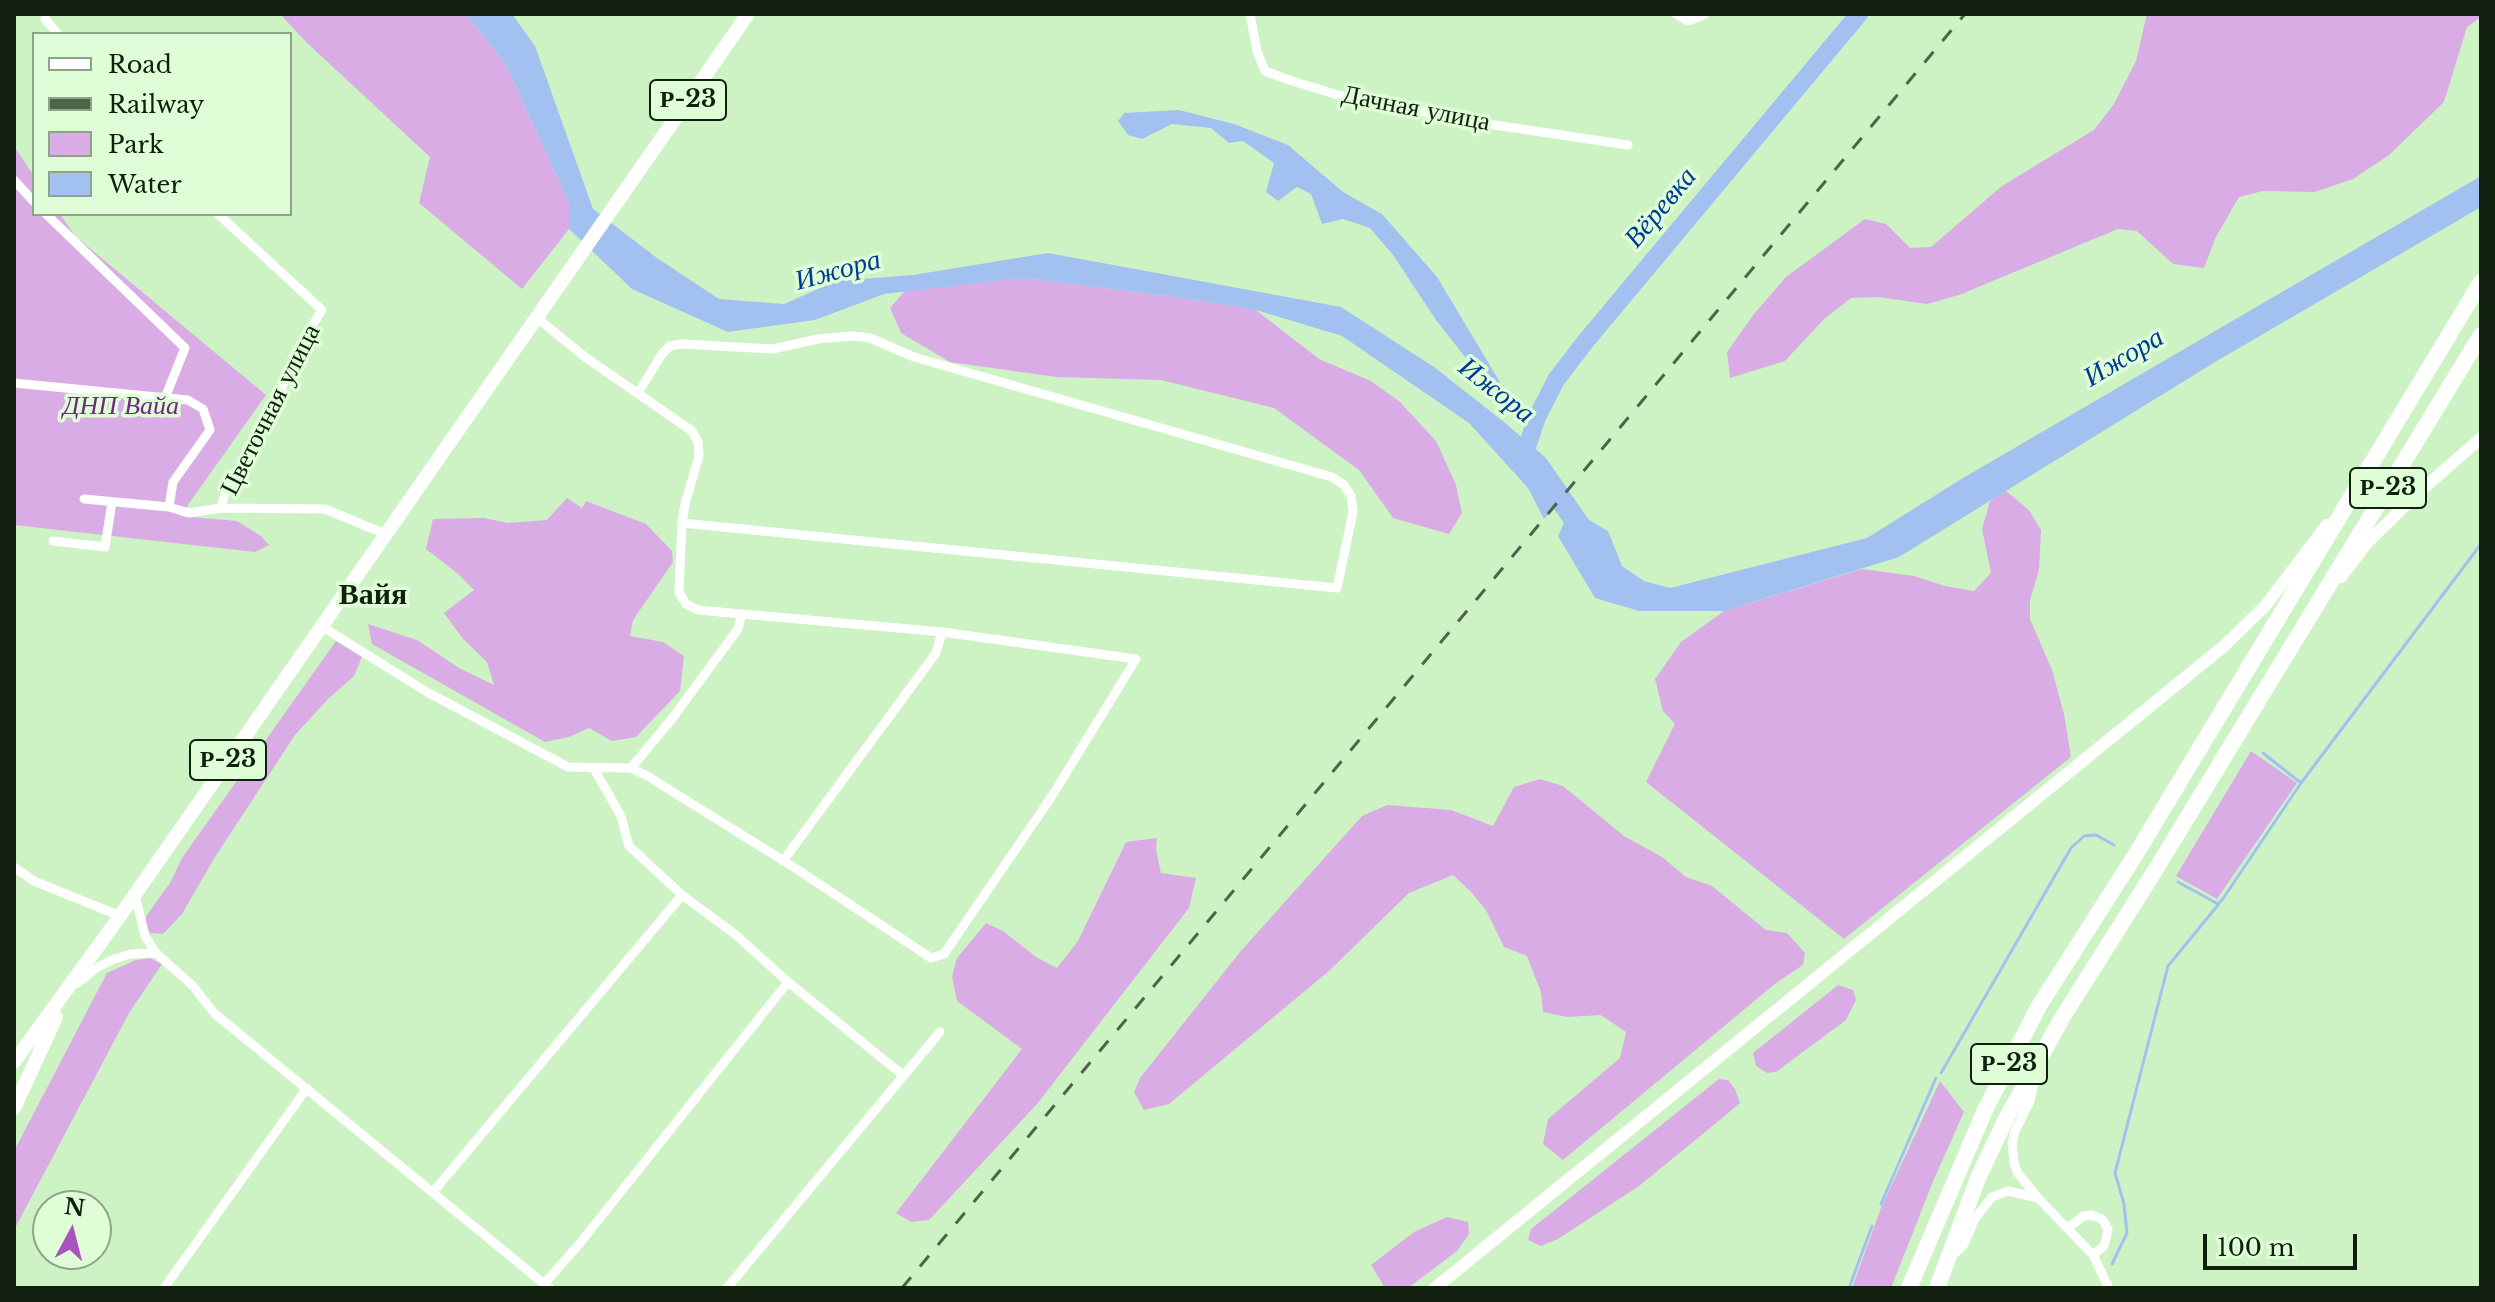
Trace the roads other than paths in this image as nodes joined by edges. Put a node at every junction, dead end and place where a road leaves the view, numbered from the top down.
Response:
1 (748, 14) edge
2 (1250, 14) edge
3 (1676, 14) edge
4 (1705, 14) edge
5 (45, 19) dead end
6 (56, 32) edge
7 (1628, 145) dead end
8 (14, 180) edge
9 (32, 200) edge
10 (48, 216) edge
11 (220, 216) edge
12 (2481, 282) edge
13 (536, 317) junction
14 (2481, 335) edge
15 (14, 383) edge
16 (638, 393) junction
17 (165, 398) junction
18 (2481, 438) edge
19 (2362, 479) junction
20 (84, 499) dead end
21 (112, 502) junction
22 (169, 507) junction
23 (221, 508) junction
24 (682, 523) junction
25 (385, 534) junction
26 (53, 541) dead end
27 (742, 614) junction
28 (321, 626) junction
29 (942, 632) junction
30 (2295, 641) junction
31 (593, 767) junction
32 (631, 768) junction
33 (783, 861) junction
34 (14, 867) edge
35 (135, 894) junction
36 (682, 895) junction
37 (120, 916) junction
38 (156, 953) junction
39 (788, 982) junction
40 (68, 991) junction
41 (940, 1032) dead end
42 (2038, 1061) junction
43 (14, 1062) edge
44 (904, 1076) junction
45 (307, 1088) junction
46 (14, 1108) edge
47 (433, 1192) junction
48 (2038, 1198) junction
49 (2067, 1228) junction
50 (2093, 1255) junction
51 (1946, 1262) junction
52 (546, 1286) edge
53 (164, 1288) edge
54 (727, 1288) edge
55 (1435, 1288) edge
56 (1909, 1288) edge
57 (1937, 1288) edge
58 (2109, 1288) edge

1 - 13 main road, Р-23
2 - 7 street, Дачная улица
3 - 4 street
5 - 6 street
8 - 9 street
10 - 17 street
11 - 23 street, Цветочная улица
12 - 19 highway, Р-23
13 - 16 street
13 - 25 main road, Р-23
14 - 30 highway, Р-23
15 - 17 street
16 - 24 street
16 - 24 street
17 - 22 street
18 - 30 street
19 - 55 street
19 - 56 highway, Р-23
20 - 21 street
21 - 22 street
21 - 26 street
22 - 23 street
23 - 25 street
24 - 27 street
25 - 28 main road, Р-23
27 - 29 street
27 - 32 street
28 - 31 street
28 - 35 main road, Р-23
29 - 33 street
29 - 33 street
30 - 42 highway, Р-23
31 - 32 street
31 - 36 street
32 - 33 street
34 - 37 street
35 - 37 main road, Р-23
35 - 38 street
36 - 39 street
36 - 47 street
37 - 40 main road, Р-23
38 - 40 street
38 - 45 street
39 - 44 street
39 - 52 street
40 - 43 main road
40 - 46 main road, Р-23
41 - 44 street
42 - 48 street
42 - 51 highway, Р-23
44 - 54 street
45 - 47 street
45 - 53 street
47 - 52 street
48 - 49 street
48 - 51 street
49 - 50 street
49 - 50 street
50 - 58 street
51 - 57 highway, Р-23

